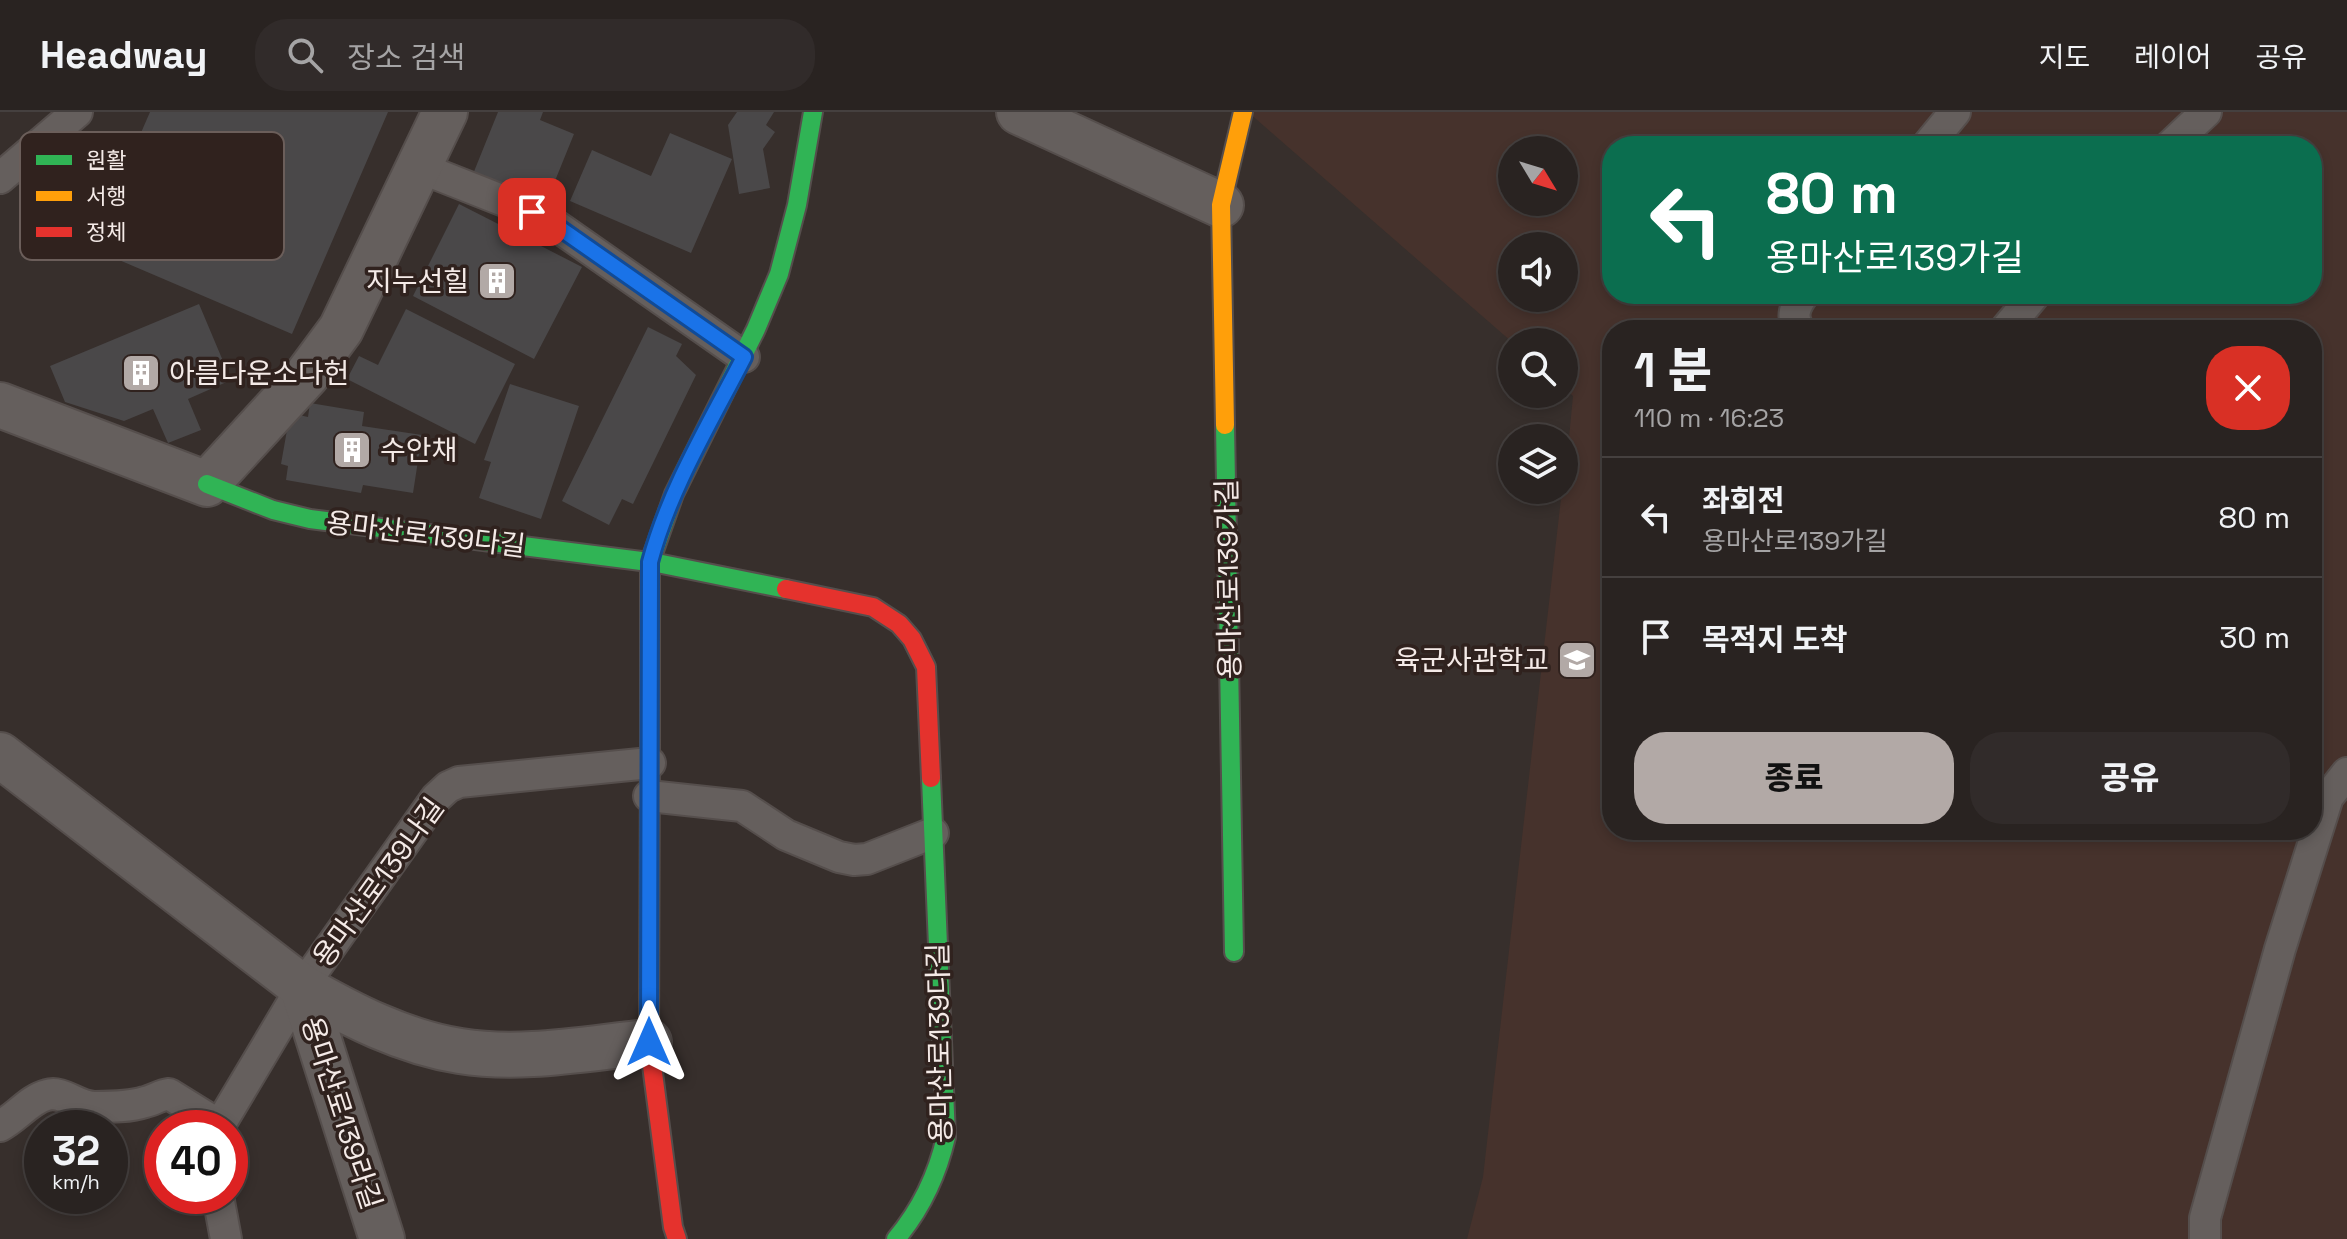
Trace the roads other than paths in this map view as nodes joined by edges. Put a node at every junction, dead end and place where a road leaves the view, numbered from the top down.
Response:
1 (77, 112) edge
2 (445, 112) edge
3 (813, 112) edge
4 (1019, 112) edge
5 (1243, 112) edge
6 (1955, 112) edge
7 (2206, 112) edge
8 (54, 132) edge
9 (1935, 136) edge
10 (2181, 136) edge
11 (20, 161) edge
12 (418, 167) junction
13 (0, 178) edge
14 (1221, 205) junction
15 (2027, 304) edge
16 (2013, 320) edge
17 (744, 357) junction
18 (0, 405) edge
19 (207, 484) junction
20 (650, 562) junction
21 (0, 755) edge
22 (650, 763) junction
23 (2347, 773) edge
24 (649, 796) junction
25 (2322, 816) edge
26 (933, 833) junction
27 (2314, 840) edge
28 (1234, 952) dead end
29 (302, 987) junction
30 (649, 1042) junction
31 (194, 1110) edge
32 (229, 1110) edge
33 (0, 1126) edge
34 (221, 1214) edge
35 (226, 1239) edge
36 (382, 1239) edge
37 (677, 1239) edge
38 (896, 1239) edge
39 (2205, 1239) edge

1 - 8 lane
2 - 12 street
3 - 17 street
4 - 14 street
5 - 14 street, 용마산로139가길
6 - 9 lane
7 - 10 lane
11 - 13 lane
12 - 17 lane
12 - 19 street
14 - 28 street, 용마산로139가길
15 - 16 lane
17 - 20 street
18 - 19 street, 용마산로139다길
19 - 20 street, 용마산로139다길
20 - 22 street
20 - 26 street, 용마산로139다길
21 - 29 street, 용마산로139나길
22 - 24 street
22 - 29 lane, 용마산로139나길
23 - 25 lane
24 - 26 lane
24 - 30 street
26 - 38 street, 용마산로139다길
27 - 39 lane
29 - 30 street, 용마산로139나길
29 - 32 lane, 용마산로139나길
29 - 36 street, 용마산로139라길
30 - 37 street
31 - 33 lane, 용마산로139나길
34 - 35 lane

